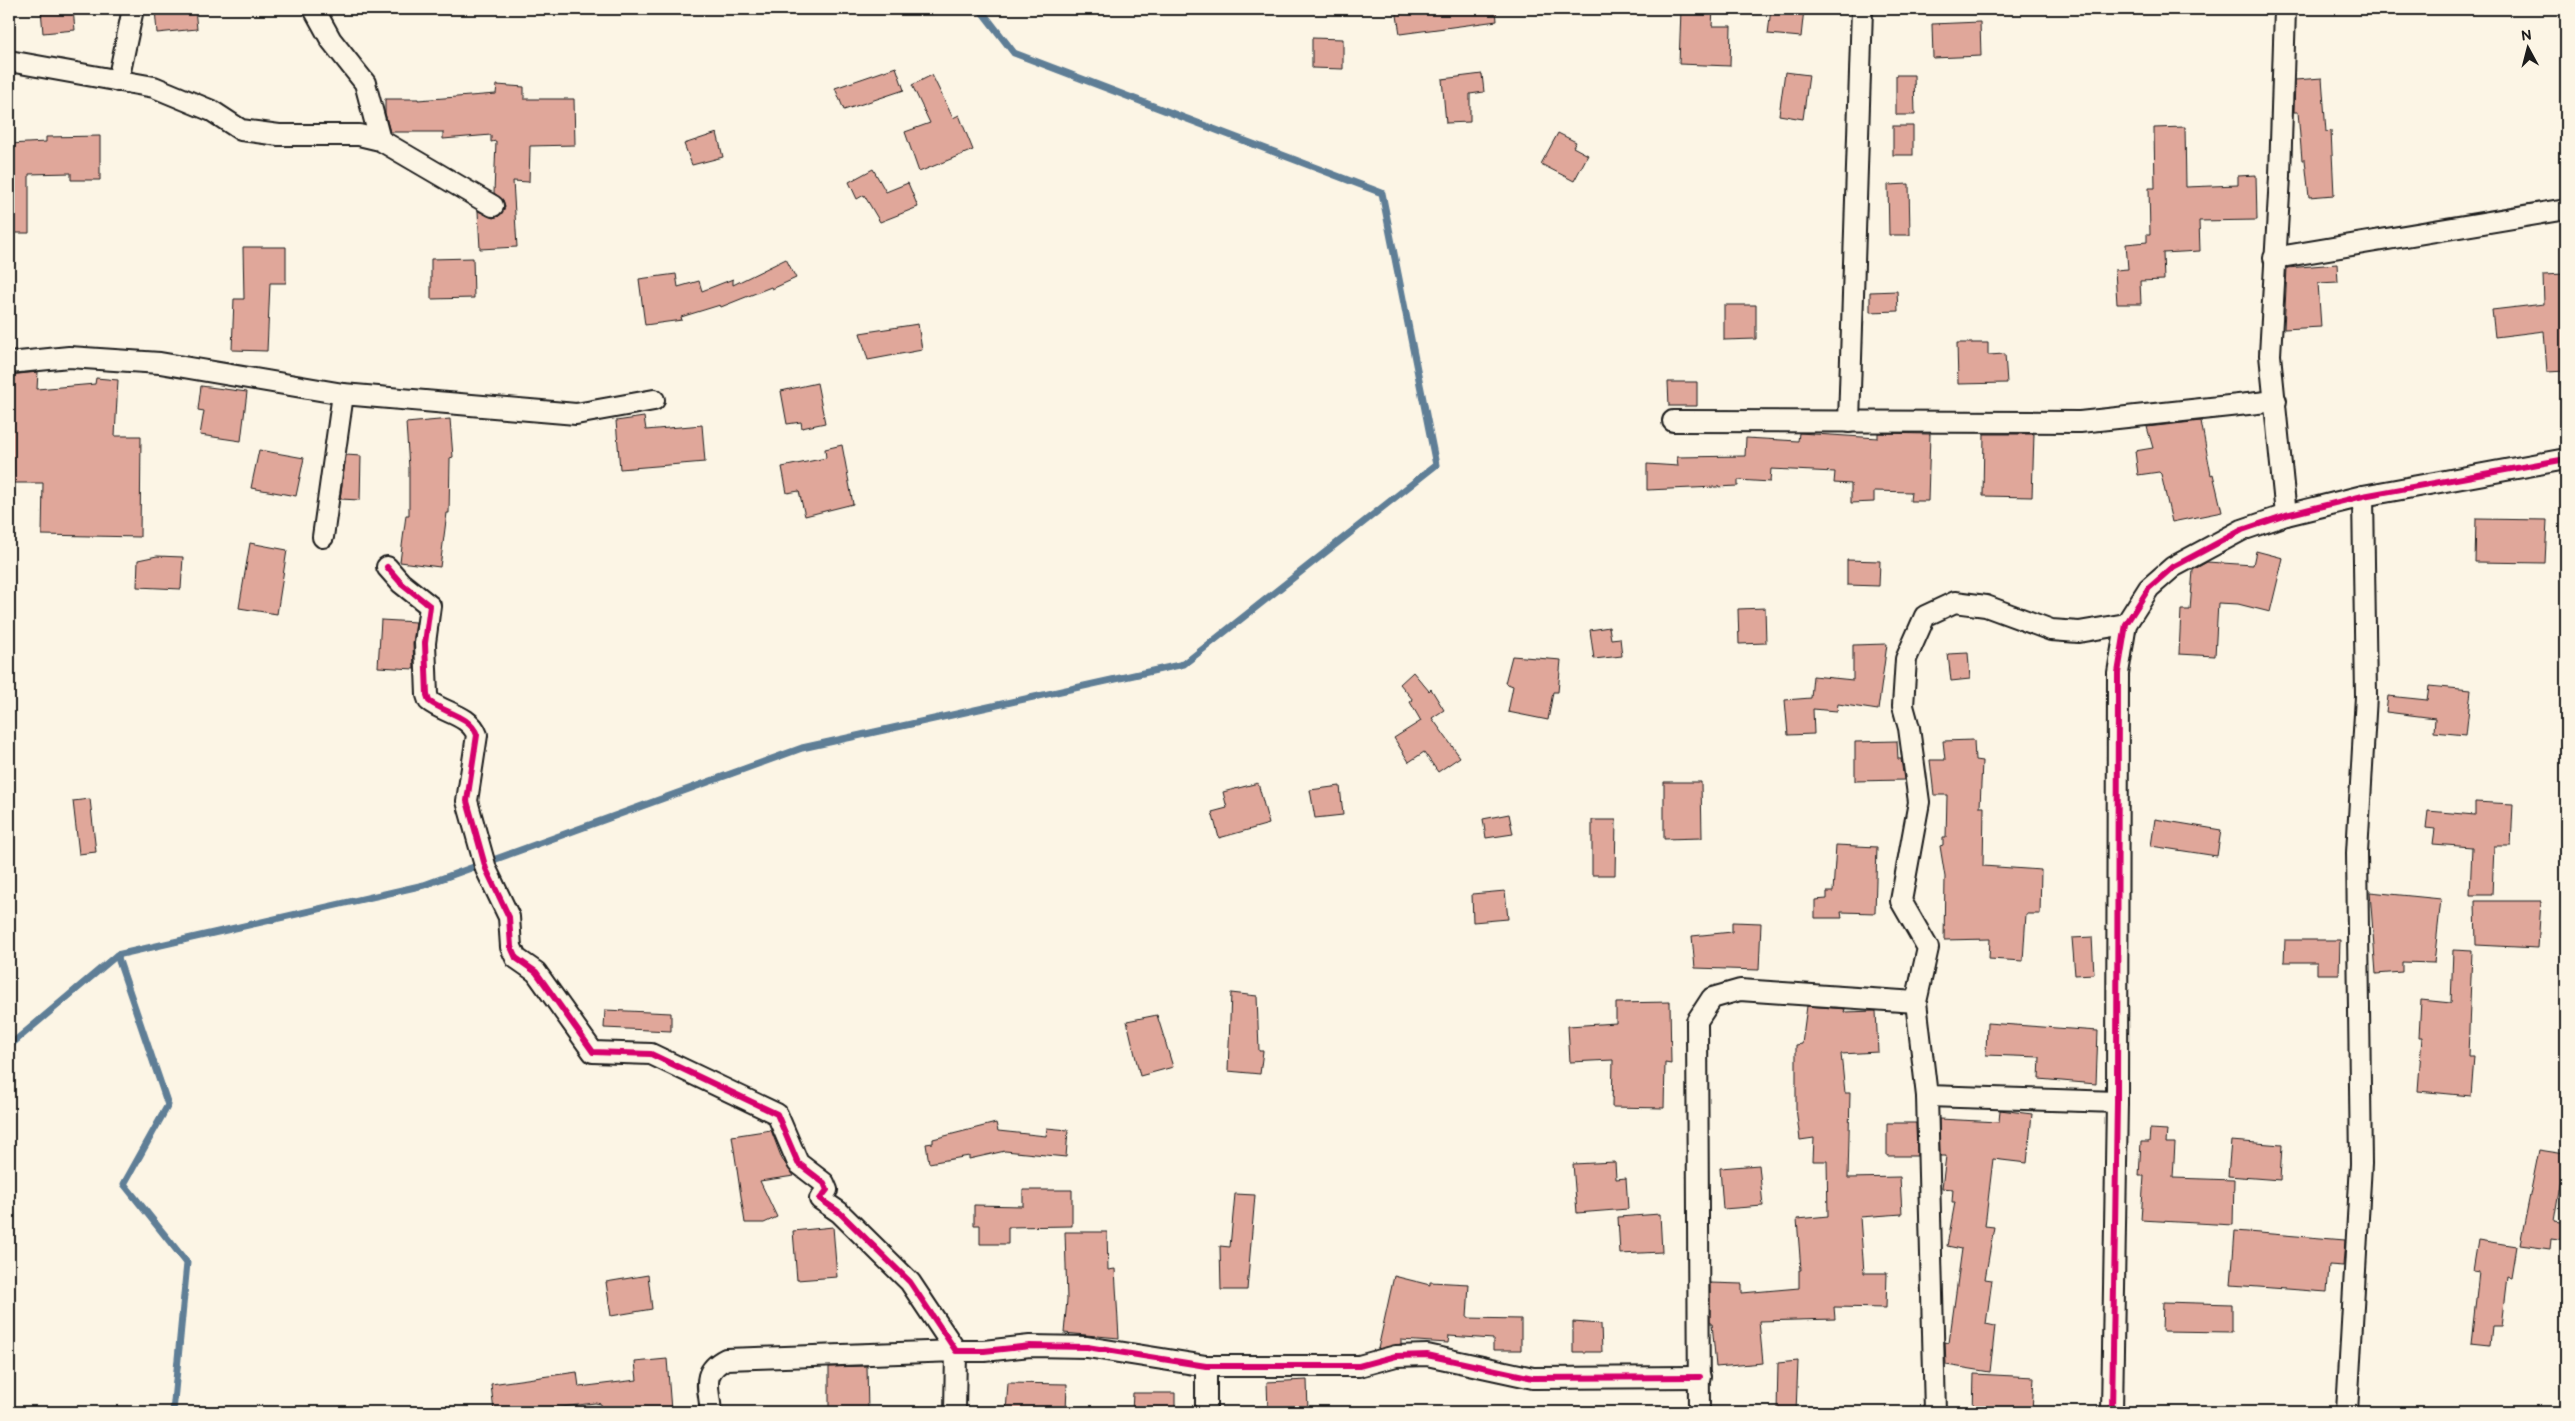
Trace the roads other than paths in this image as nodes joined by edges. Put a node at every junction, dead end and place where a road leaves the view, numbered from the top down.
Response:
1 (132, 9) edge
2 (314, 9) edge
3 (1862, 9) edge
4 (2285, 9) edge
5 (9, 61) edge
6 (118, 81) junction
7 (380, 140) junction
8 (493, 206) dead end
9 (2566, 209) edge
10 (2274, 258) junction
11 (9, 363) edge
12 (343, 394) junction
13 (654, 400) dead end
14 (2276, 401) junction
15 (1673, 421) dead end
16 (1849, 422) junction
17 (2566, 459) edge
18 (2363, 496) junction
19 (2286, 515) junction
20 (322, 537) dead end
21 (387, 567) dead end
22 (2126, 624) junction
23 (1916, 1002) junction
24 (1927, 1096) junction
25 (2117, 1102) junction
26 (956, 1351) junction
27 (1206, 1366) junction
28 (1700, 1377) junction
29 (711, 1412) edge
30 (955, 1412) edge
31 (1206, 1412) edge
32 (1699, 1412) edge
33 (1935, 1412) edge
34 (2112, 1412) edge
35 (2347, 1412) edge

1 - 6 street
2 - 7 street
3 - 16 street
4 - 10 street
5 - 6 street
6 - 7 street
7 - 8 street
9 - 10 street
10 - 14 street
11 - 12 street
12 - 13 street
12 - 20 street
14 - 16 street
14 - 19 street
15 - 16 street
17 - 18 street
18 - 19 street
18 - 35 street
19 - 22 street
21 - 26 street
22 - 23 street
22 - 25 street
23 - 24 street
23 - 28 street
24 - 25 street
24 - 33 street
25 - 34 street
26 - 27 street
26 - 29 street
26 - 30 street
27 - 28 street
27 - 31 street
28 - 32 street

